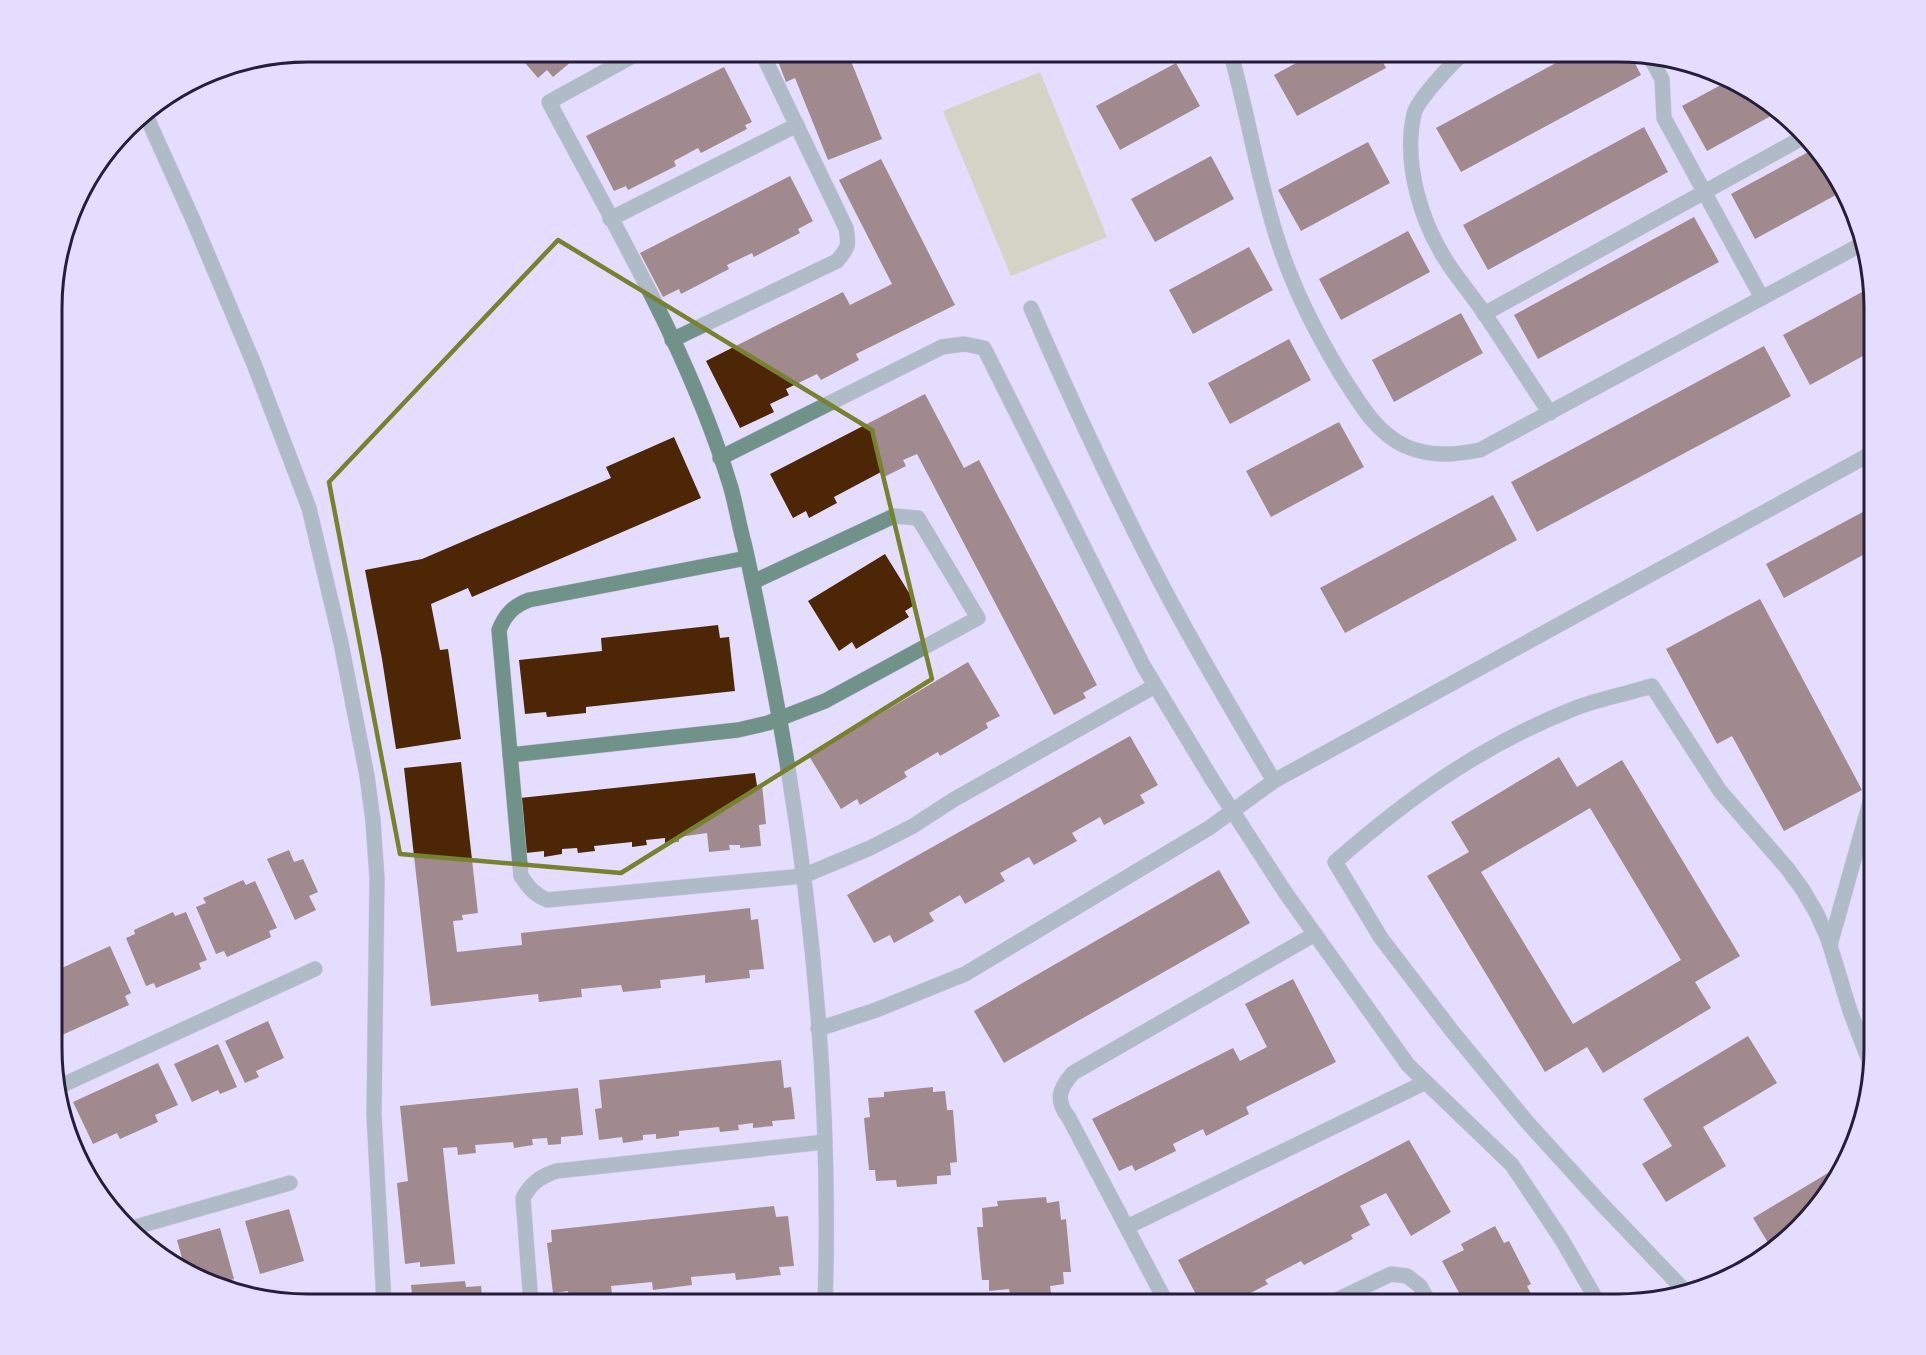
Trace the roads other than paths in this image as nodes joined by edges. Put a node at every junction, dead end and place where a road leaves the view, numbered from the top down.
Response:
1 (622, 62) edge
2 (766, 62) edge
3 (1234, 62) edge
4 (1456, 62) edge
5 (1655, 65) edge
6 (148, 120) edge
7 (797, 125) junction
8 (1798, 140) edge
9 (1704, 192) junction
10 (610, 219) junction
11 (1857, 247) edge
12 (1762, 298) junction
13 (1031, 308) dead end
14 (1484, 314) junction
15 (672, 340) junction
16 (1550, 413) junction
17 (1864, 457) edge
18 (720, 458) junction
19 (747, 558) junction
20 (753, 582) junction
21 (1155, 686) junction
22 (779, 718) junction
23 (510, 755) junction
24 (1274, 781) junction
25 (1233, 811) junction
26 (1864, 824) edge
27 (803, 876) junction
28 (1315, 934) junction
29 (1830, 945) junction
30 (315, 969) dead end
31 (818, 1029) junction
32 (1864, 1046) edge
33 (1426, 1082) junction
34 (65, 1084) edge
35 (825, 1142) junction
36 (290, 1183) dead end
37 (139, 1226) edge
38 (1127, 1227) junction
39 (1680, 1286) edge
40 (383, 1294) edge
41 (530, 1294) edge
42 (823, 1294) edge
43 (1162, 1294) edge
44 (1349, 1294) edge
45 (1424, 1294) edge
46 (1593, 1294) edge

1 - 10 street
2 - 7 street
3 - 16 street
4 - 14 street
5 - 9 street
6 - 40 street
7 - 10 street
7 - 15 street
8 - 9 street
9 - 12 street
9 - 14 street
10 - 15 street
11 - 12 street
12 - 16 street
13 - 24 street
14 - 16 street
15 - 18 street
17 - 24 street
18 - 19 street
18 - 21 street
19 - 20 street
19 - 23 street
20 - 22 street
20 - 22 street
21 - 25 street
21 - 27 street
22 - 23 street
22 - 27 street
23 - 27 street
24 - 25 street
25 - 28 street
25 - 31 street
26 - 29 street
27 - 31 street
28 - 33 street
28 - 38 street
29 - 32 street
29 - 39 street
30 - 34 street
31 - 35 street
33 - 38 street
33 - 46 street
35 - 41 street
35 - 42 street
36 - 37 street
38 - 43 street
44 - 45 street

